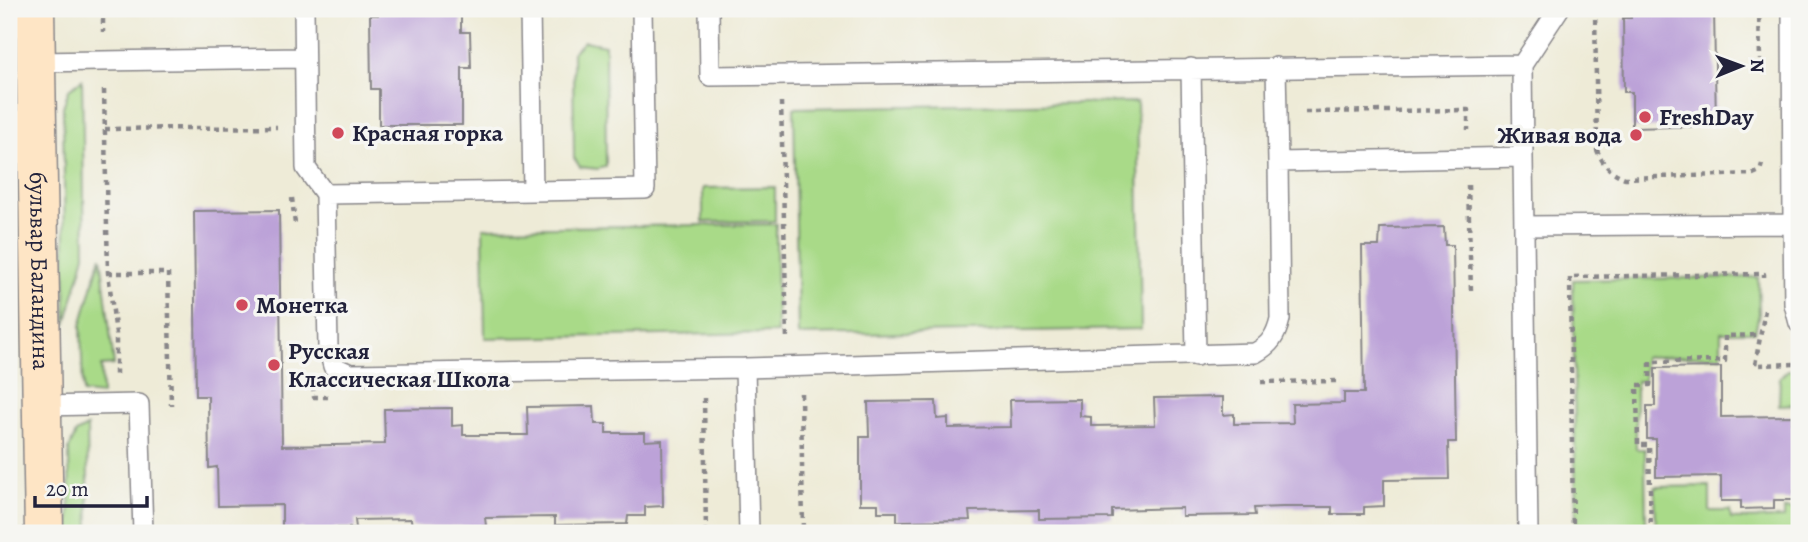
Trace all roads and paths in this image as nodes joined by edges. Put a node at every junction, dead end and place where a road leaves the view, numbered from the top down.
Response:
1 (35, 9) edge
2 (103, 9) edge
3 (304, 9) edge
4 (530, 9) edge
5 (642, 9) edge
6 (709, 9) edge
7 (1559, 9) edge
8 (1595, 9) edge
9 (1759, 9) edge
10 (1792, 9) edge
11 (304, 58) junction
12 (36, 62) junction
13 (103, 62) junction
14 (1522, 65) junction
15 (1760, 65) dead end
16 (1276, 67) junction
17 (1191, 68) junction
18 (780, 73) junction
19 (291, 127) dead end
20 (105, 129) junction
21 (1523, 157) junction
22 (1278, 162) junction
23 (1762, 162) dead end
24 (533, 191) junction
25 (292, 193) dead end
26 (326, 194) junction
27 (1793, 225) junction
28 (1524, 226) junction
29 (296, 228) dead end
30 (108, 273) junction
31 (1765, 286) dead end
32 (1765, 299) dead end
33 (1799, 323) edge
34 (1759, 335) junction
35 (1196, 356) junction
36 (1799, 364) edge
37 (796, 367) junction
38 (746, 368) junction
39 (309, 379) dead end
40 (1340, 381) dead end
41 (1258, 383) dead end
42 (814, 389) dead end
43 (342, 397) dead end
44 (110, 404) junction
45 (42, 406) junction
46 (171, 410) dead end
47 (44, 533) edge
48 (143, 533) edge
49 (749, 533) edge
50 (803, 533) edge
51 (1528, 533) edge
52 (1573, 533) edge
53 (1651, 533) edge

1 - 12 main road, бульвар Баландина
2 - 13 path
3 - 11 lane
4 - 24 lane
5 - 24 lane
6 - 18 lane
7 - 14 lane
8 - 23 path
9 - 15 path
10 - 27 lane
11 - 13 lane
11 - 26 lane
12 - 13 lane
12 - 45 main road, бульвар Баландина
13 - 20 path
14 - 16 lane
14 - 21 lane
16 - 17 lane
16 - 22 lane
17 - 18 lane
17 - 35 lane
18 - 37 path
19 - 20 path
20 - 30 path
21 - 22 lane
21 - 28 lane
22 - 35 lane
24 - 26 lane
25 - 29 path
26 - 38 lane
27 - 28 lane
27 - 33 lane
28 - 51 lane
30 - 44 path
30 - 46 path
31 - 52 path
32 - 34 path
34 - 36 path
34 - 53 path
35 - 37 lane
37 - 38 lane
38 - 49 lane
39 - 43 path
40 - 41 path
42 - 50 path
44 - 45 lane
44 - 48 lane
45 - 47 main road, бульвар Баландина

